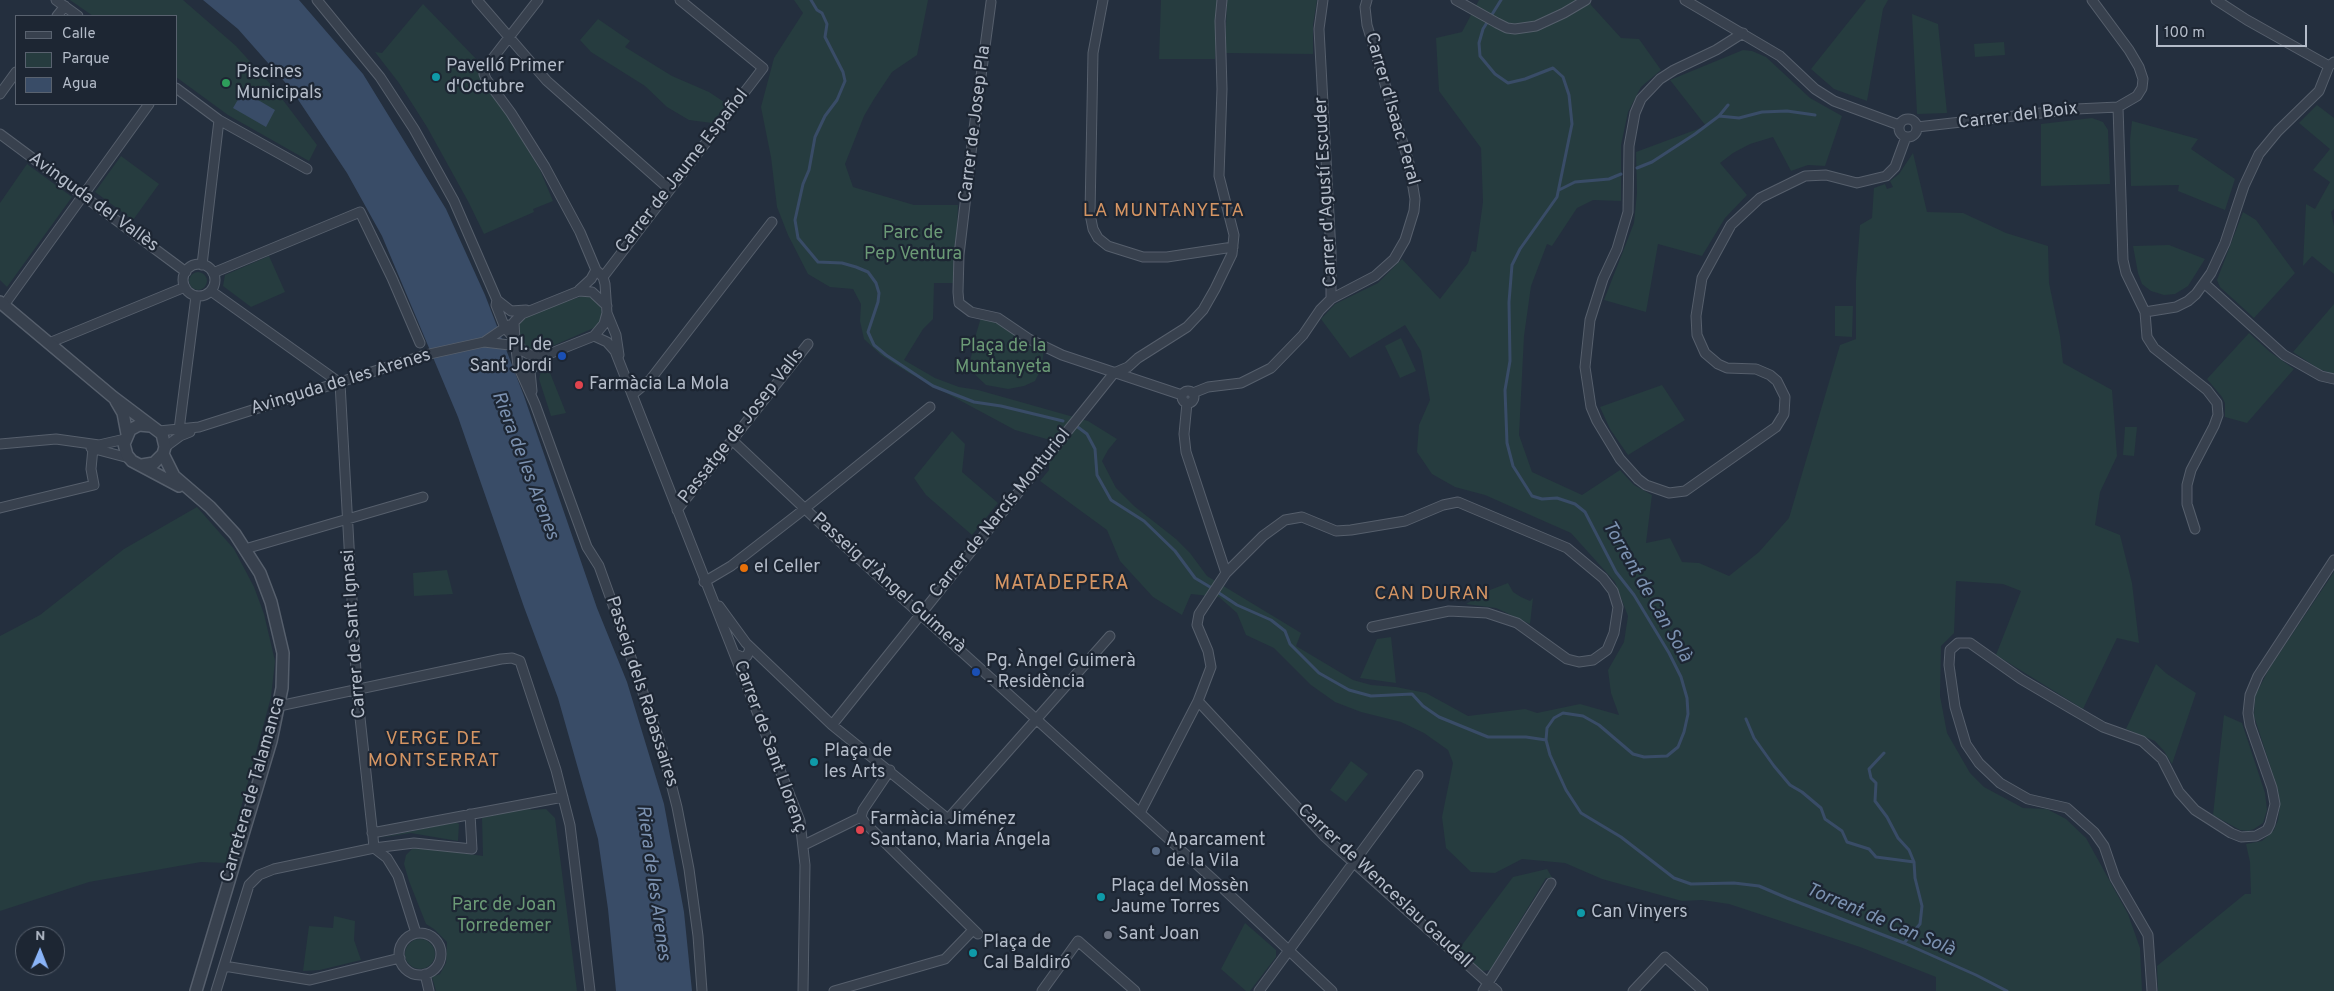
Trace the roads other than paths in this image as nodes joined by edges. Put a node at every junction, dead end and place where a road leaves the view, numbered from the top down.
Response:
1 (56, 0) edge
2 (317, 0) edge
3 (477, 0) edge
4 (538, 0) edge
5 (680, 0) edge
6 (1102, 0) edge
7 (1222, 0) edge
8 (1323, 0) edge
9 (1367, 0) edge
10 (1456, 0) edge
11 (1586, 0) edge
12 (1685, 0) edge
13 (2092, 0) edge
14 (2216, 0) edge
15 (989, 1) edge
16 (65, 6) junction
17 (58, 15) edge
18 (77, 15) edge
19 (1743, 33) junction
20 (509, 40) junction
21 (2331, 64) edge
22 (15, 73) edge
23 (178, 89) edge
24 (0, 94) edge
25 (149, 105) edge
26 (2118, 107) junction
27 (219, 120) junction
28 (1899, 125) junction
29 (1917, 127) junction
30 (0, 134) edge
31 (1906, 137) junction
32 (307, 169) dead end
33 (669, 189) junction
34 (83, 195) junction
35 (772, 222) dead end
36 (1233, 247) junction
37 (202, 265) junction
38 (596, 270) junction
39 (186, 272) junction
40 (213, 273) junction
41 (603, 277) junction
42 (2204, 283) junction
43 (185, 287) junction
44 (579, 290) junction
45 (211, 291) junction
46 (196, 296) junction
47 (1331, 299) junction
48 (497, 300) junction
49 (2, 303) edge
50 (531, 308) junction
51 (607, 310) junction
52 (2146, 312) junction
53 (514, 322) junction
54 (504, 329) junction
55 (594, 336) junction
56 (484, 342) junction
57 (49, 343) junction
58 (420, 343) dead end
59 (514, 343) junction
60 (808, 344) dead end
61 (544, 356) junction
62 (621, 368) junction
63 (1114, 373) junction
64 (2334, 379) edge
65 (340, 382) junction
66 (1194, 393) junction
67 (633, 394) junction
68 (1182, 395) junction
69 (113, 397) junction
70 (1188, 403) junction
71 (535, 404) junction
72 (930, 407) dead end
73 (155, 428) junction
74 (199, 428) junction
75 (179, 430) junction
76 (126, 437) junction
77 (732, 440) junction
78 (82, 443) junction
79 (0, 444) edge
80 (93, 448) junction
81 (164, 450) junction
82 (129, 458) junction
83 (142, 465) junction
84 (194, 493) junction
85 (423, 497) dead end
86 (0, 508) edge
87 (804, 508) junction
88 (677, 510) junction
89 (347, 519) junction
90 (2195, 529) dead end
91 (245, 550) junction
92 (2334, 560) edge
93 (1226, 573) junction
94 (704, 582) junction
95 (710, 594) junction
96 (921, 614) junction
97 (1372, 627) dead end
98 (1110, 636) dead end
99 (747, 644) junction
100 (735, 652) junction
101 (356, 690) junction
102 (1198, 701) junction
103 (279, 706) junction
104 (1037, 721) junction
105 (832, 725) junction
106 (890, 770) junction
107 (1418, 775) dead end
108 (563, 797) junction
109 (1140, 813) junction
110 (470, 814) junction
111 (861, 817) junction
112 (372, 833) junction
113 (804, 845) junction
114 (374, 848) junction
115 (1354, 862) junction
116 (1551, 883) dead end
117 (416, 933) junction
118 (1288, 951) junction
119 (400, 958) junction
120 (224, 966) junction
121 (424, 974) junction
122 (1486, 987) edge
123 (196, 991) edge
124 (216, 991) edge
125 (429, 991) edge
126 (590, 991) edge
127 (702, 991) edge
128 (803, 991) edge
129 (834, 991) edge
130 (1042, 991) edge
131 (1135, 991) edge
132 (1259, 991) edge
133 (1332, 991) edge
134 (1497, 991) edge
135 (1633, 991) edge
136 (1703, 991) edge
137 (2152, 991) edge

1 - 16 street
2 - 48 street
3 - 20 street
4 - 20 street
5 - 33 street, Carrer de Jaume Español
6 - 36 street
7 - 36 street
8 - 47 street, Carrer d'Agustí Escuder
9 - 47 street, Carrer d'Isaac Peral
10 - 11 street
12 - 19 street
13 - 26 street
14 - 21 street
15 - 63 street, Carrer de Josep Pla
16 - 17 street
16 - 18 street
19 - 28 street
19 - 31 street
20 - 33 street
20 - 38 street
21 - 42 street
22 - 24 street
23 - 27 street
25 - 34 street
26 - 29 street, Carrer del Boix
26 - 52 street
27 - 32 street
27 - 37 street
28 - 29 street
28 - 31 street
29 - 31 street
30 - 34 street, Avinguda del Vallès
33 - 41 street, Carrer de Jaume Español
34 - 39 street, Avinguda del Vallès
34 - 49 street
35 - 67 street
36 - 63 street
37 - 39 street
37 - 40 street
38 - 41 street
38 - 44 street
39 - 43 street
40 - 45 street
40 - 58 street
41 - 51 street, Carrer de Sant Llorenç
42 - 52 street
42 - 64 street
43 - 46 street
43 - 57 street
44 - 50 street
44 - 51 street
45 - 46 street
45 - 65 street
46 - 75 street
47 - 66 street, Carrer d'Agustí Escuder
48 - 50 street
48 - 54 street
49 - 57 street
50 - 53 street, Avinguda de les Arenes
51 - 55 street
51 - 62 street, Carrer de Sant Llorenç
52 - 90 street
53 - 54 street, Avinguda de les Arenes
53 - 59 street, Passeig dels Rabassaires
54 - 56 street, Avinguda de les Arenes
54 - 59 street
55 - 61 street
55 - 62 street, Carrer de Sant Llorenç
56 - 59 street, Avinguda de les Arenes
56 - 65 street, Avinguda de les Arenes
57 - 69 street
59 - 61 street
59 - 71 street, Passeig dels Rabassaires
60 - 77 street, Passatge de Josep Valls
61 - 71 street, Passeig dels Rabassaires
62 - 67 street, Carrer de Sant Llorenç
63 - 68 street, Carrer de Josep Pla
63 - 96 street, Carrer de Narcís Monturiol
65 - 74 street, Avinguda de les Arenes
65 - 89 street, Carrer de Sant Ignasi
66 - 68 street
66 - 70 street
67 - 88 street, Carrer de Sant Llorenç
68 - 70 street
69 - 73 street
69 - 76 street
70 - 93 street
71 - 127 street, Passeig dels Rabassaires
72 - 87 street
73 - 75 street, Avinguda de les Arenes
73 - 76 street
73 - 81 street
74 - 75 street, Avinguda de les Arenes
74 - 81 street, Avinguda de les Arenes
76 - 78 street
76 - 82 street
77 - 87 street, Passeig d'Àngel Guimerà
77 - 88 street, Passatge de Josep Valls
78 - 79 street
78 - 80 street
80 - 82 street
80 - 86 street
81 - 83 street
81 - 84 street, Carretera de Talamanca
82 - 83 street
83 - 84 street
84 - 91 street, Carretera de Talamanca
85 - 89 street
87 - 94 street
87 - 96 street, Passeig d'Àngel Guimerà
88 - 94 street, Carrer de Sant Llorenç
89 - 91 street
89 - 101 street, Carrer de Sant Ignasi
91 - 103 street, Carretera de Talamanca
92 - 137 street
93 - 97 street
93 - 102 street
94 - 95 street, Carrer de Sant Llorenç
95 - 99 street
95 - 100 street, Carrer de Sant Llorenç
96 - 104 street, Passeig d'Àngel Guimerà
96 - 105 street, Carrer de Narcís Monturiol
98 - 104 street
99 - 100 street
99 - 100 street
99 - 105 street
100 - 113 street, Carrer de Sant Llorenç
101 - 103 street
101 - 108 street
101 - 112 street, Carrer de Sant Ignasi
102 - 109 street
102 - 115 street, Carrer de Wenceslau Gaudall
103 - 123 street, Carretera de Talamanca
104 - 106 street
104 - 109 street, Passeig d'Àngel Guimerà
105 - 106 street
106 - 111 street
107 - 115 street
108 - 110 street
108 - 126 street
109 - 118 street, Passeig d'Àngel Guimerà
110 - 112 street
110 - 114 street
111 - 113 street
111 - 129 street
112 - 114 street, Carrer de Sant Ignasi
113 - 128 street, Carrer de Sant Llorenç
114 - 117 street
114 - 120 street
115 - 118 street
115 - 122 street, Carrer de Wenceslau Gaudall
116 - 122 street
117 - 119 street
117 - 121 street
118 - 132 street
118 - 133 street, Passeig d'Àngel Guimerà
119 - 120 street
119 - 121 street
120 - 124 street
121 - 125 street
122 - 134 street, Carrer de Wenceslau Gaudall
130 - 131 street
135 - 136 street

